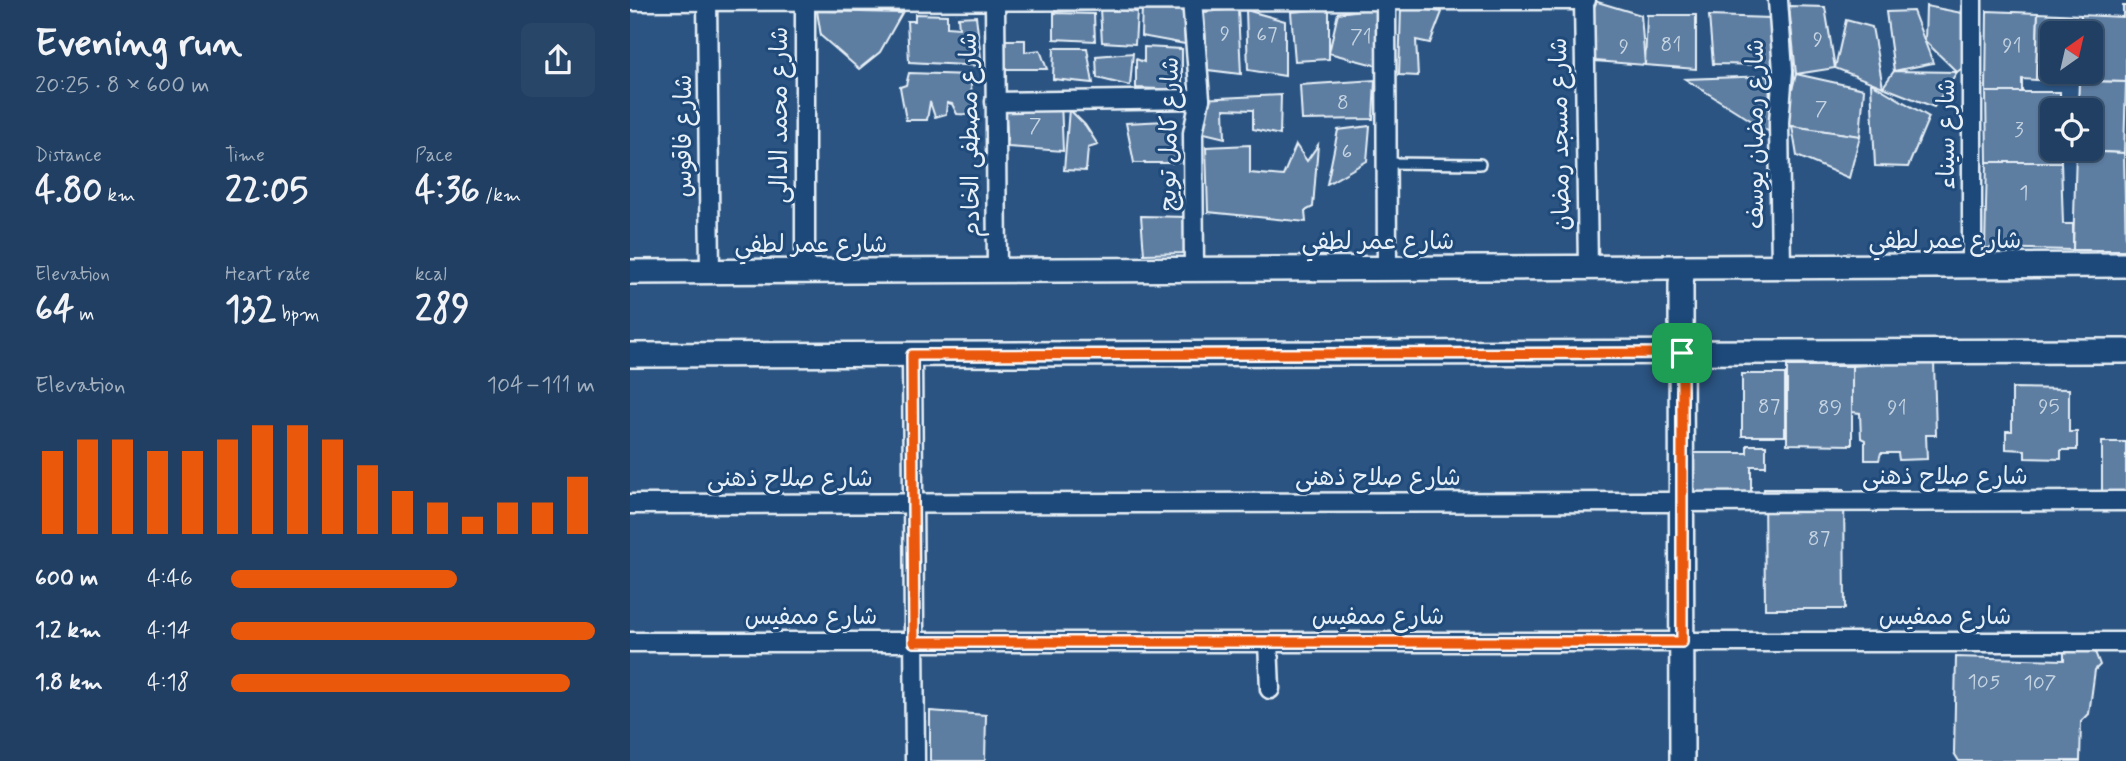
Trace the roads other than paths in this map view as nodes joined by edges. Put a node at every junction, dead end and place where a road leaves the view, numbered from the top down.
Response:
1 (707, 0) edge
2 (805, 0) edge
3 (995, 0) edge
4 (1192, 0) edge
5 (1386, 0) edge
6 (1585, 0) edge
7 (1778, 0) edge
8 (1972, 0) edge
9 (630, 1) edge
10 (1200, 99) junction
11 (995, 102) junction
12 (1387, 163) junction
13 (1480, 164) dead end
14 (2126, 265) edge
15 (1588, 267) junction
16 (1683, 267) junction
17 (1972, 267) junction
18 (1387, 268) junction
19 (1781, 268) junction
20 (1194, 269) junction
21 (997, 270) junction
22 (805, 271) junction
23 (630, 272) edge
24 (710, 272) junction
25 (2126, 351) edge
26 (1682, 353) junction
27 (630, 355) edge
28 (912, 355) junction
29 (2126, 501) edge
30 (1682, 502) junction
31 (630, 504) edge
32 (913, 504) junction
33 (630, 642) edge
34 (914, 642) junction
35 (1268, 642) junction
36 (1682, 642) junction
37 (2126, 642) edge
38 (1270, 689) dead end
39 (915, 761) edge
40 (1682, 761) edge

1 - 2 street
1 - 9 street
1 - 24 street, شارع فاقوس
2 - 3 street
2 - 22 street, شارع محمد الدالى
3 - 4 street
3 - 11 street, شارع مصطفى الخادم
4 - 5 street
4 - 10 street, شارع كامل تويج
5 - 6 street
5 - 12 street
6 - 15 street, شارع مسجد رمضان
7 - 19 street, شارع رمضان يوسف
8 - 17 street, شارع سيناء
10 - 11 street
10 - 20 street, شارع كامل تويج
11 - 21 street, شارع مصطفى الخادم
12 - 13 lane
12 - 18 street
14 - 17 street, شارع عمر لطفي
15 - 16 street, شارع عمر لطفي
15 - 18 street, شارع عمر لطفي
16 - 19 street, شارع عمر لطفي
16 - 26 street
17 - 19 street, شارع عمر لطفي
18 - 20 street, شارع عمر لطفي
20 - 21 street, شارع عمر لطفي
21 - 22 street, شارع عمر لطفي
22 - 24 street, شارع عمر لطفي
23 - 24 street, شارع عمر لطفي
25 - 26 street
26 - 28 street
26 - 30 street
27 - 28 street
28 - 32 street
29 - 30 street, شارع صلاح ذهنى
30 - 32 street, شارع صلاح ذهنى
30 - 36 street
31 - 32 street, شارع صلاح ذهنى
32 - 34 street
33 - 34 street, شارع ممفيس
34 - 35 street, شارع ممفيس
34 - 39 street
35 - 36 street, شارع ممفيس
35 - 38 street
36 - 37 street, شارع ممفيس
36 - 40 street

